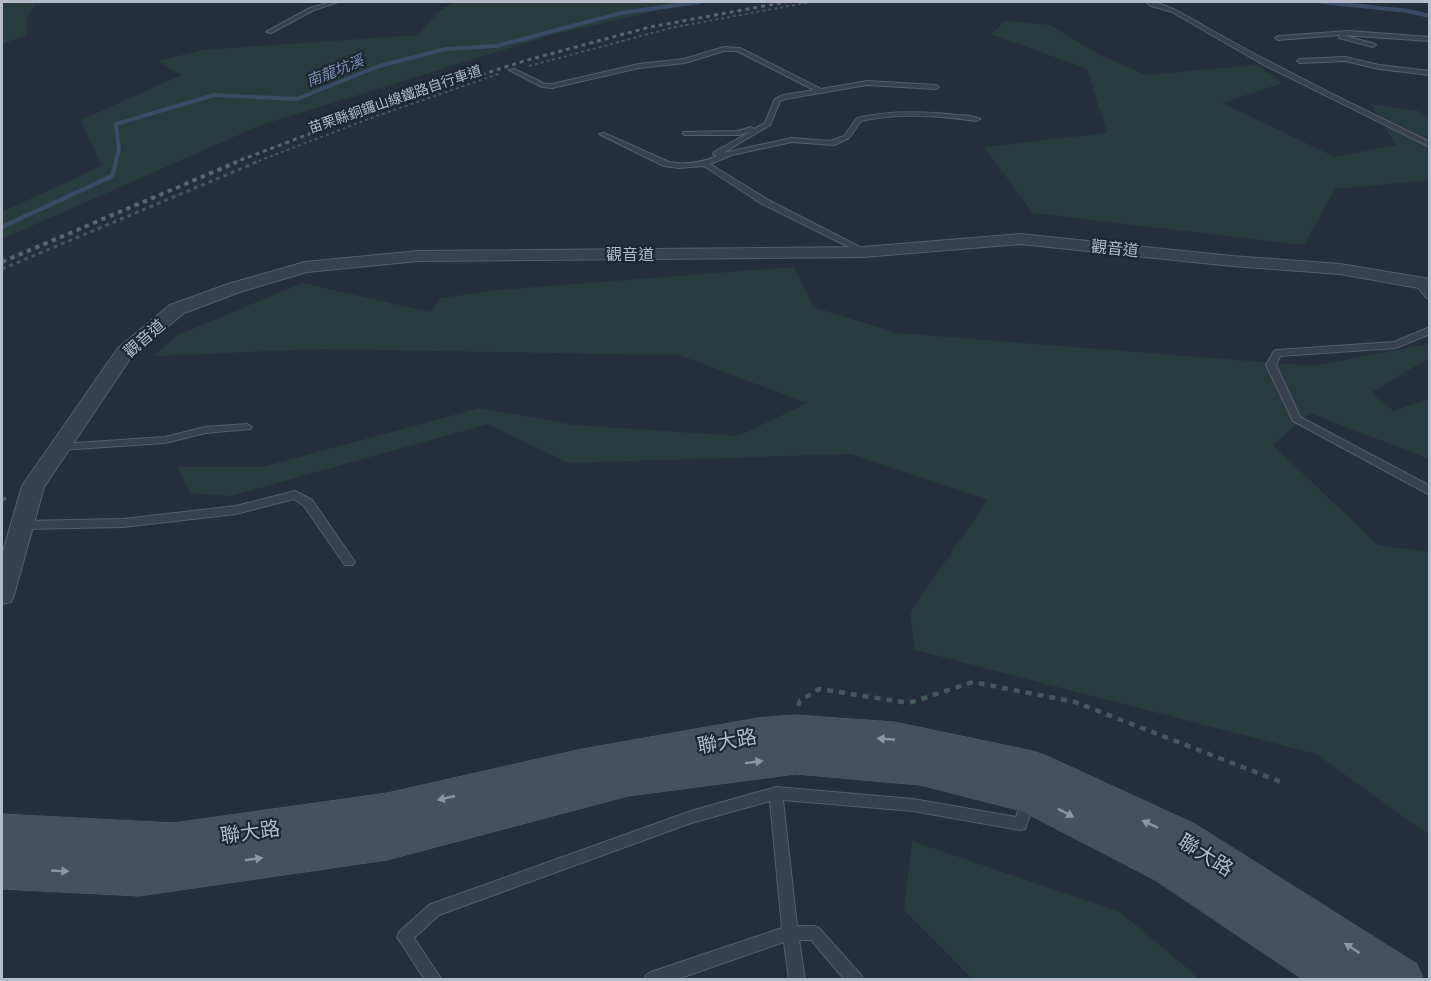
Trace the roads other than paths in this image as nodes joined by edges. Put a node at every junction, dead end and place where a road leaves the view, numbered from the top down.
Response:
1 (335, 2) edge
2 (1149, 2) edge
3 (269, 32) dead end
4 (1323, 33) junction
5 (1278, 38) dead end
6 (1430, 39) edge
7 (1373, 45) dead end
8 (1300, 61) dead end
9 (512, 70) road end
10 (1430, 74) edge
11 (936, 87) dead end
12 (819, 90) junction
13 (977, 119) dead end
14 (768, 124) junction
15 (686, 133) dead end
16 (602, 134) dead end
17 (1430, 145) edge
18 (716, 160) junction
19 (705, 164) junction
20 (863, 252) junction
21 (1426, 288) edge
22 (1430, 330) edge
23 (247, 427) dead end
24 (60, 447) junction
25 (1430, 490) edge
26 (21, 525) junction
27 (349, 562) dead end
28 (2, 595) edge
29 (1031, 782) junction
30 (776, 793) junction
31 (2, 833) edge
32 (148, 859) junction
33 (2, 869) edge
34 (790, 933) junction
35 (435, 980) edge
36 (651, 980) edge
37 (798, 980) edge
38 (856, 980) edge
39 (1346, 980) edge
40 (1401, 980) edge

1 - 3 lane
2 - 17 lane
4 - 5 lane
4 - 6 lane
4 - 7 lane
8 - 10 lane
9 - 12 lane
11 - 12 lane
12 - 14 lane
13 - 18 lane
14 - 15 lane
14 - 18 lane
16 - 19 lane
18 - 19 lane
19 - 20 lane
20 - 21 street, 觀音道
20 - 24 street, 觀音道
22 - 25 lane
23 - 24 lane
24 - 26 street, 觀音道
26 - 27 lane
26 - 28 street, 觀音道
29 - 30 lane
29 - 32 street, 聯大路
29 -> 39 street, 聯大路
40 -> 29 street, 聯大路
30 - 34 lane
30 - 35 lane
31 - 32 street, 聯大路
33 -> 32 street, 聯大路
34 - 36 lane
34 - 37 lane
34 - 38 lane

